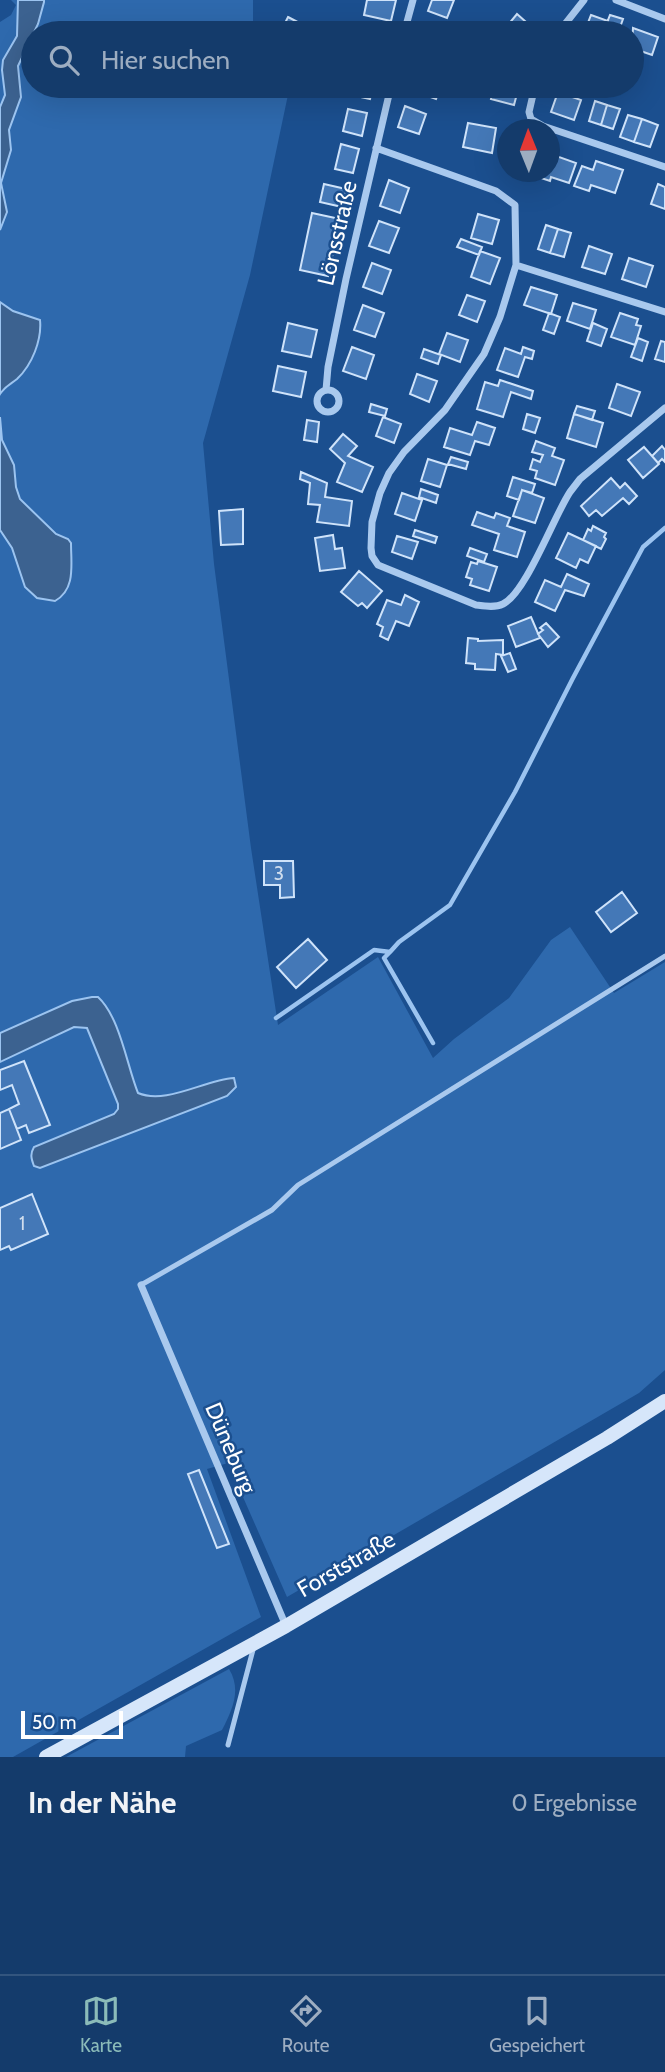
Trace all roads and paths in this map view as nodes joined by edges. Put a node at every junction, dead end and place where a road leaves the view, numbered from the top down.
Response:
1 (413, 0) edge
2 (584, 0) edge
3 (616, 0) edge
4 (665, 19) edge
5 (407, 21) edge
6 (567, 21) edge
7 (388, 98) edge
8 (532, 98) edge
9 (376, 148) junction
10 (665, 167) edge
11 (516, 265) junction
12 (665, 312) edge
13 (326, 390) dead end
14 (665, 408) edge
15 (665, 956) edge
16 (141, 1285) joint
17 (665, 1401) edge
18 (286, 1626) junction
19 (254, 1643) junction
20 (229, 1745) dead end
21 (46, 1757) edge

1 - 5 street
2 - 6 street
3 - 4 street
7 - 9 street, Lönsstraße
8 - 10 street
9 - 11 street
9 - 13 street, Lönsstraße
11 - 12 street
11 - 14 street
15 - 16 lane
16 - 18 street, Düneburg
17 - 18 street, Forststraße
18 - 19 street, Forststraße
19 - 20 lane
19 - 21 street, Forststraße

